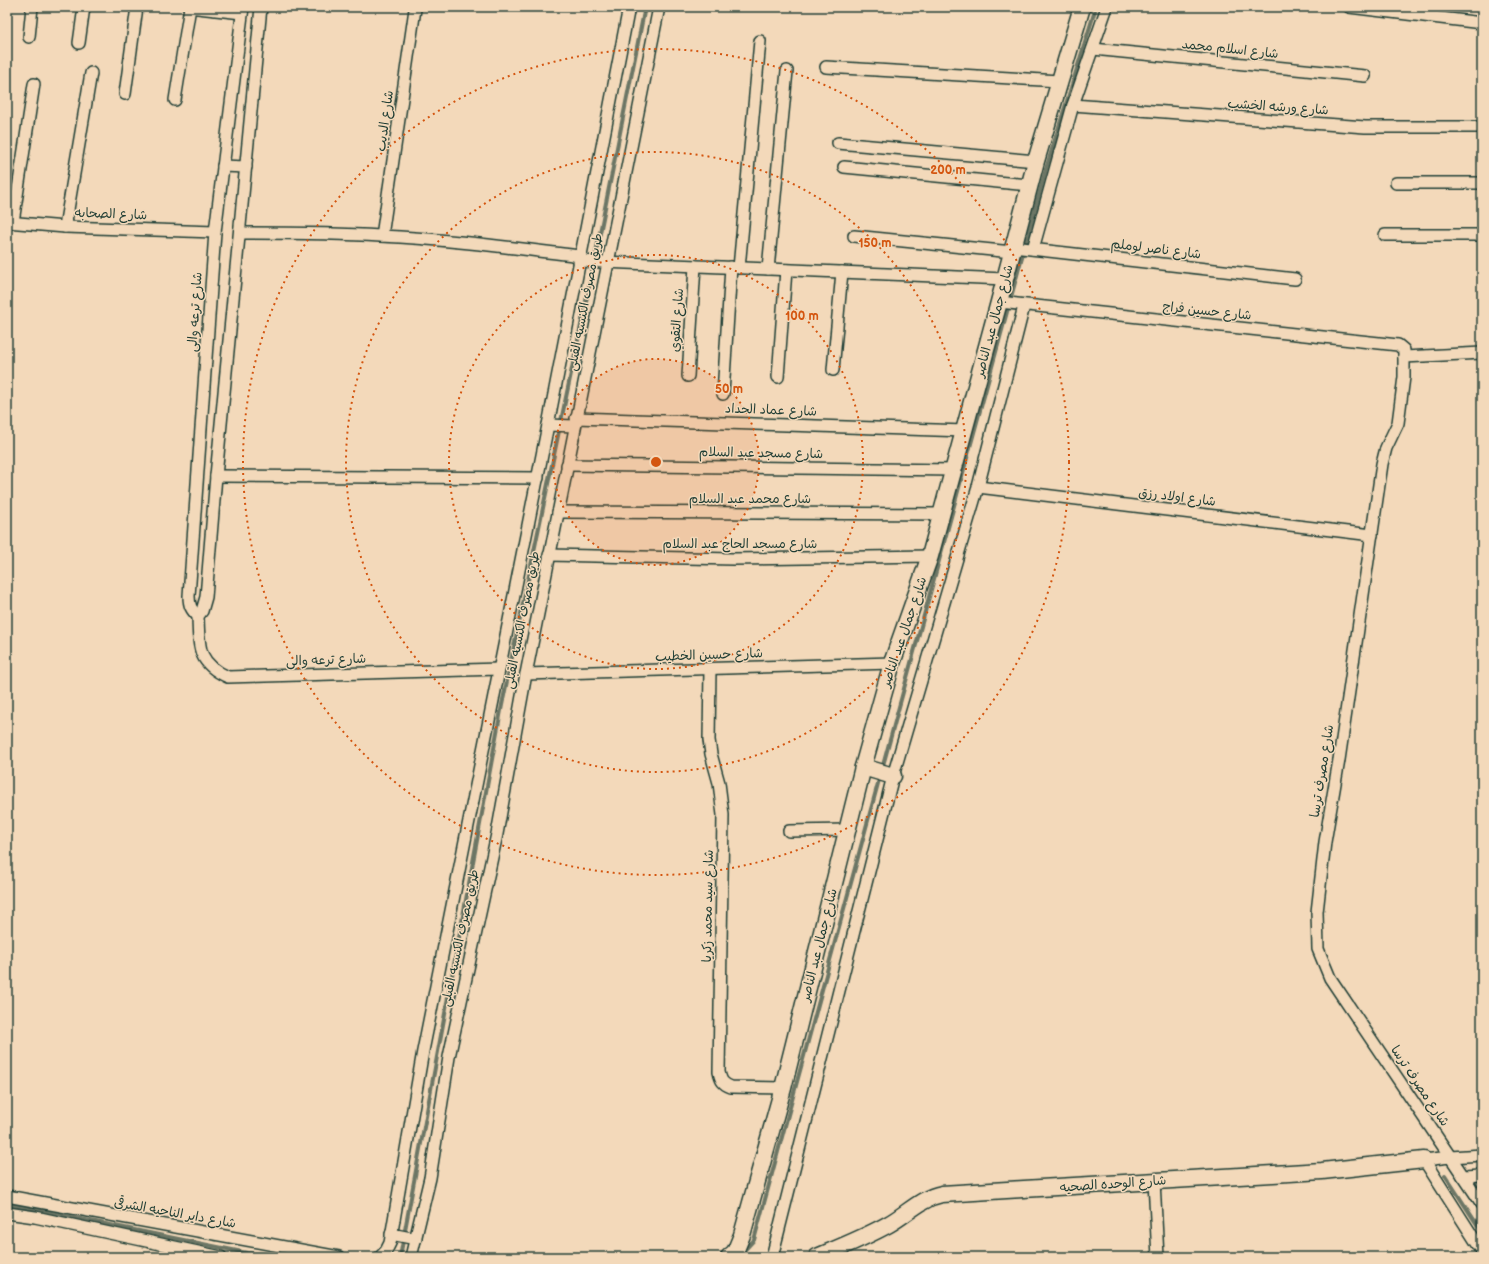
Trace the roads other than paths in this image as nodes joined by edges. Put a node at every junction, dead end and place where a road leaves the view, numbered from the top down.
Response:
1 (32, 7) edge
2 (84, 7) edge
3 (137, 7) edge
4 (190, 7) edge
5 (262, 7) edge
6 (629, 7) edge
7 (659, 7) edge
8 (1082, 7) edge
9 (1107, 7) edge
10 (1348, 7) edge
11 (415, 9) dead end
12 (242, 10) edge
13 (1482, 23) edge
14 (29, 37) dead end
15 (760, 41) dead end
16 (79, 43) dead end
17 (1093, 49) junction
18 (826, 67) dead end
19 (787, 71) dead end
20 (92, 73) dead end
21 (1364, 76) dead end
22 (1059, 81) junction
23 (34, 84) dead end
24 (125, 94) dead end
25 (175, 100) dead end
26 (1073, 105) junction
27 (1482, 127) edge
28 (838, 143) dead end
29 (1036, 161) junction
30 (223, 166) junction
31 (246, 167) junction
32 (844, 167) dead end
33 (1396, 183) dead end
34 (1482, 183) edge
35 (1029, 185) junction
36 (10, 222) edge
37 (65, 227) junction
38 (215, 232) junction
39 (240, 233) junction
40 (1385, 235) dead end
41 (1482, 235) edge
42 (382, 236) junction
43 (854, 236) dead end
44 (1021, 249) junction
45 (580, 259) junction
46 (607, 262) junction
47 (695, 266) junction
48 (735, 268) junction
49 (768, 269) junction
50 (786, 270) junction
51 (842, 272) junction
52 (1005, 279) junction
53 (1295, 279) dead end
54 (1010, 304) junction
55 (1482, 353) edge
56 (1404, 357) junction
57 (833, 370) dead end
58 (688, 376) dead end
59 (778, 377) dead end
60 (723, 394) dead end
61 (576, 422) junction
62 (548, 425) junction
63 (965, 431) junction
64 (567, 465) junction
65 (954, 470) junction
66 (216, 476) junction
67 (538, 478) junction
68 (978, 487) junction
69 (558, 512) junction
70 (942, 514) junction
71 (1372, 535) junction
72 (549, 555) junction
73 (930, 556) junction
74 (198, 616) junction
75 (892, 663) junction
76 (500, 669) junction
77 (710, 669) junction
78 (526, 674) junction
79 (866, 768) junction
80 (891, 775) junction
81 (848, 830) junction
82 (789, 831) dead end
83 (783, 1088) junction
84 (1482, 1155) edge
85 (1450, 1156) junction
86 (1424, 1160) junction
87 (1482, 1175) edge
88 (1463, 1176) junction
89 (1154, 1181) junction
90 (7, 1196) edge
91 (1482, 1204) edge
92 (7, 1213) edge
93 (391, 1234) junction
94 (416, 1239) junction
95 (1482, 1251) edge
96 (221, 1257) edge
97 (339, 1257) edge
98 (380, 1257) edge
99 (411, 1257) edge
100 (729, 1257) edge
101 (772, 1257) edge
102 (817, 1257) edge
103 (1158, 1257) edge

1 - 14 street
2 - 16 street
3 - 24 street
4 - 12 street
4 - 25 street
5 - 31 street, شارع ترعه والى
6 - 45 street, طريق مصرف الكنسيه القبلى
7 - 46 street, طريق مصرف الكنسيه القبلى
8 - 22 street, شارع جمال عبد الناصر
9 - 17 street, شارع جمال عبد الناصر
10 - 13 street
11 - 42 street, شارع الديب
12 - 30 street, شارع ترعه والى
15 - 48 street
17 - 21 street, شارع اسلام محمد
17 - 26 street, شارع جمال عبد الناصر
18 - 22 street
19 - 49 street
20 - 37 street
22 - 29 street, شارع جمال عبد الناصر
23 - 36 street
26 - 27 street, شارع ورشه الخشب
26 - 44 street, شارع جمال عبد الناصر
28 - 29 street
29 - 35 street, شارع جمال عبد الناصر
30 - 31 street
30 - 38 street, شارع ترعه والى
31 - 39 street, شارع ترعه والى
32 - 35 street
33 - 34 street
35 - 44 street, شارع جمال عبد الناصر
36 - 37 street, شارع الصحابه
37 - 38 street, شارع الصحابه
38 - 74 street, شارع ترعه والى
39 - 42 street
39 - 66 street, شارع ترعه والى
40 - 41 street
42 - 45 street
43 - 44 street, شارع ناصر لوملم
44 - 52 street, شارع جمال عبد الناصر
44 - 53 street, شارع ناصر لوملم
45 - 46 street
45 - 62 street, طريق مصرف الكنسيه القبلى
46 - 47 street
46 - 61 street, طريق مصرف الكنسيه القبلى
47 - 48 street
47 - 58 street, شارع التقوي
48 - 49 street
48 - 60 street
49 - 50 street
50 - 51 street
50 - 59 street
51 - 52 street
51 - 57 street
52 - 54 street, شارع جمال عبد الناصر
54 - 56 street, شارع حسين فراج
54 - 63 street, شارع جمال عبد الناصر
54 - 68 street, شارع جمال عبد الناصر
55 - 56 street
56 - 71 street, شارع مصرف ترسا
61 - 62 street, شارع عماد الحداد
61 - 63 street, شارع عماد الحداد
61 - 64 street, طريق مصرف الكنسيه القبلى
62 - 67 street, طريق مصرف الكنسيه القبلى
63 - 65 street, شارع جمال عبد الناصر
64 - 65 street, شارع مسجد عبد السلام
64 - 69 street, طريق مصرف الكنسيه القبلى
65 - 70 street, شارع جمال عبد الناصر
66 - 67 street
66 - 74 street, شارع ترعه والى
67 - 76 street, طريق مصرف الكنسيه القبلى
68 - 71 street, شارع اولاد رزق
68 - 80 street, شارع جمال عبد الناصر
69 - 70 street, شارع محمد عبد السلام
69 - 72 street, طريق مصرف الكنسيه القبلى
70 - 73 street, شارع جمال عبد الناصر
71 - 85 street, شارع مصرف ترسا
72 - 73 street, شارع مسجد الحاج عبد السلام
72 - 78 street, طريق مصرف الكنسيه القبلى
73 - 75 street, شارع جمال عبد الناصر
74 - 76 street, شارع ترعه والى
75 - 77 street, شارع حسين الخطيب
75 - 79 street, شارع جمال عبد الناصر
76 - 93 street, طريق مصرف الكنسيه القبلى
77 - 78 street, شارع حسين الخطيب
77 - 83 street, شارع سيد محمد زكريا
78 - 94 street, طريق مصرف الكنسيه القبلى
79 - 80 street
79 - 81 street, شارع جمال عبد الناصر
80 - 101 street, شارع جمال عبد الناصر
81 - 82 street
81 - 83 street, شارع جمال عبد الناصر
83 - 100 street, شارع جمال عبد الناصر
84 - 85 street
85 - 86 street
85 - 88 street, شارع مصرف ترسا
86 - 89 street, شارع الوحده الصحيه
86 - 95 street
87 - 88 street
88 - 91 street, شارع مصرف ترسا
89 - 102 street, شارع الوحده الصحيه
89 - 103 street
90 - 97 street, شارع داير الناحيه الشرقى
92 - 96 street
93 - 94 street
93 - 98 street
94 - 99 street, طريق مصرف الكنسيه القبلى

